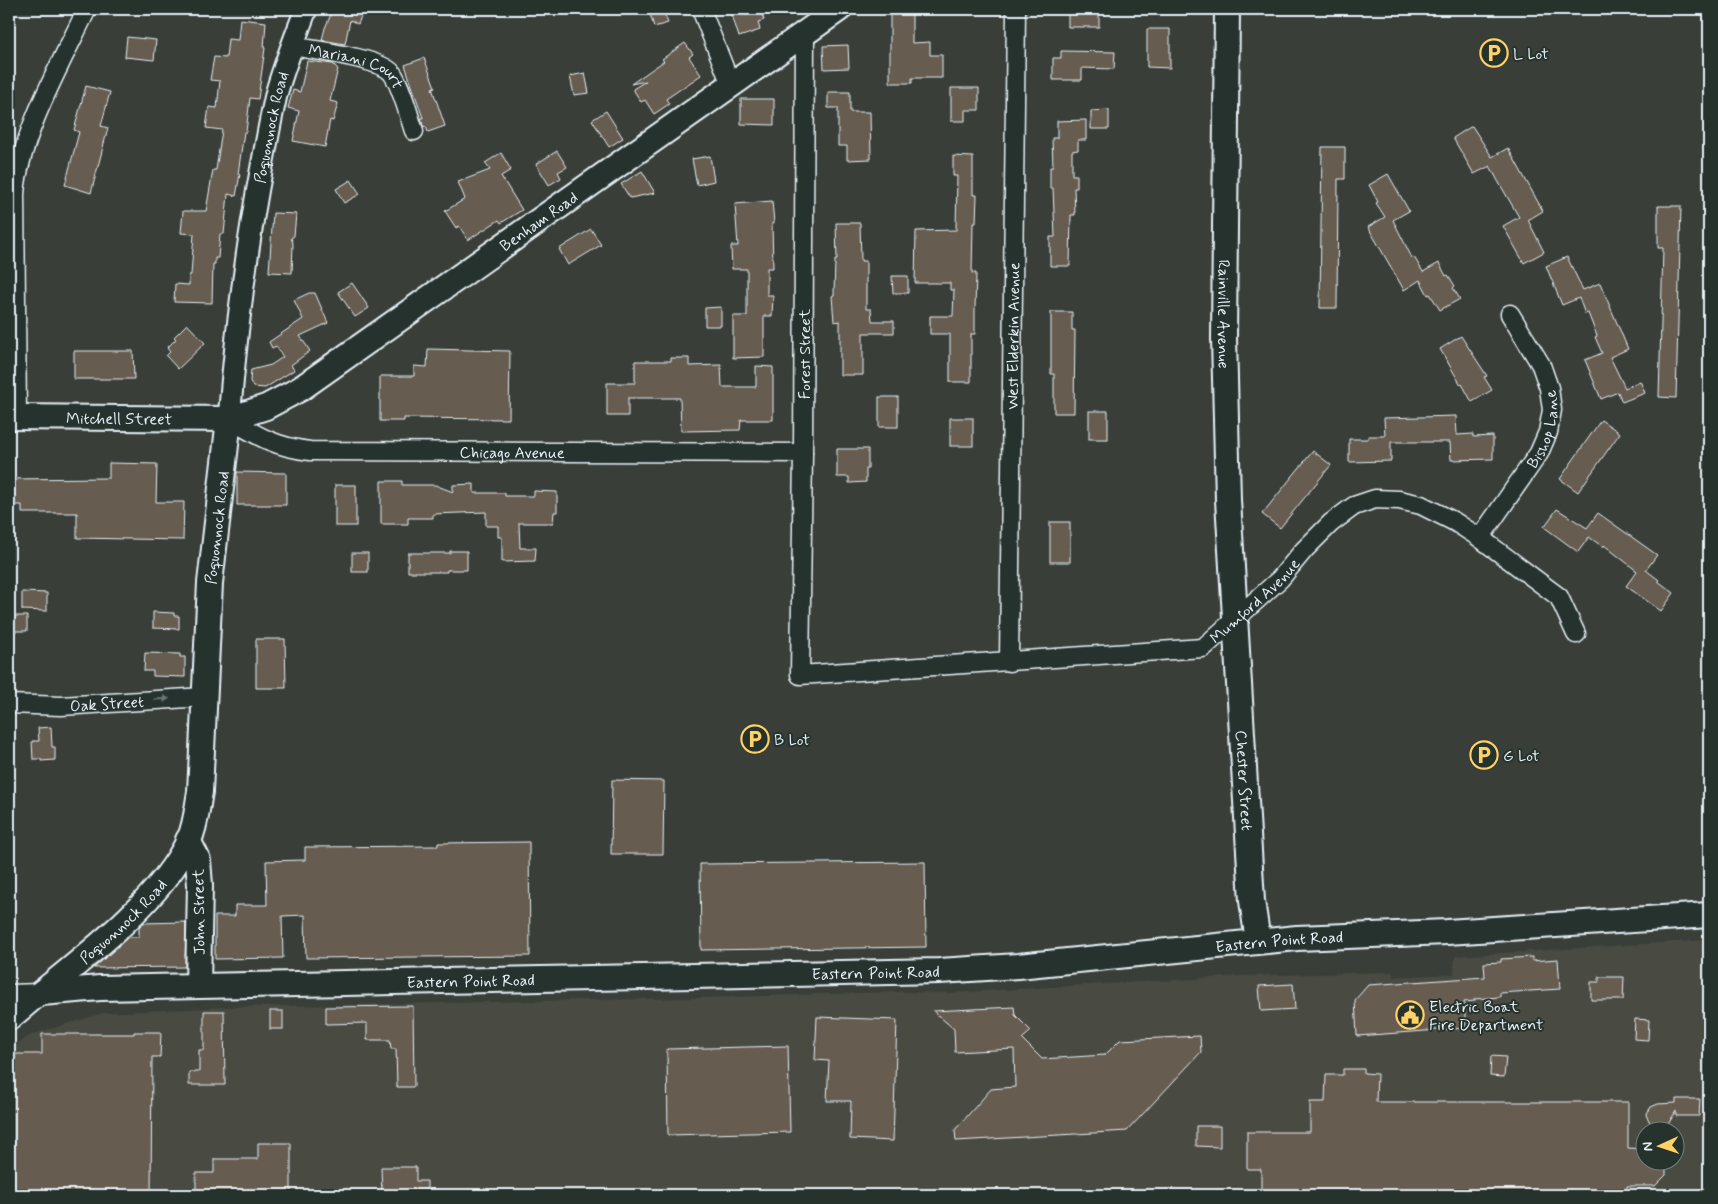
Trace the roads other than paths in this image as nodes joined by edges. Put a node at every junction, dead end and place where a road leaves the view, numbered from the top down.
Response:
1 (87, 9) edge
2 (306, 9) edge
3 (701, 9) edge
4 (839, 9) edge
5 (1016, 9) edge
6 (1227, 9) edge
7 (805, 33) junction
8 (292, 46) junction
9 (731, 85) junction
10 (414, 131) dead end
11 (1510, 314) dead end
12 (13, 417) edge
13 (229, 419) junction
14 (803, 453) junction
15 (1480, 538) junction
16 (1234, 620) junction
17 (1576, 634) dead end
18 (1010, 662) junction
19 (800, 675) joint
20 (204, 696) junction
21 (9, 704) edge
22 (188, 840) junction
23 (1709, 916) edge
24 (1258, 942) junction
25 (198, 986) junction
26 (41, 993) junction
27 (9, 994) edge
28 (9, 1020) edge

1 - 12 street
2 - 8 street, Poquonnock Road
3 - 9 street
4 - 7 main road, Benham Road
5 - 18 street, West Elderkin Avenue
6 - 16 main road, Rainville Avenue
7 - 9 main road, Benham Road
7 - 14 street, Forest Street
8 - 10 street, Mariani Court
8 - 13 street, Poquonnock Road
9 - 13 main road, Benham Road
11 - 15 street, Bishop Lane
12 - 13 main road, Mitchell Street
13 - 14 street, Chicago Avenue
13 - 20 main road, Poquonnock Road
14 - 19 street, Forest Street
15 - 16 street, Mumford Avenue
15 - 17 street, Mumford Avenue
16 - 18 street, Mumford Avenue
16 - 24 main road, Chester Street
18 - 19 street, Mumford Avenue
21 -> 20 street, Oak Street
20 - 22 main road, Poquonnock Road
22 - 25 main road, John Street
22 - 26 main road, Poquonnock Road
23 - 24 main road, Eastern Point Road
24 - 25 main road, Eastern Point Road
25 - 26 main road, Eastern Point Road
26 - 27 street
26 - 28 street

